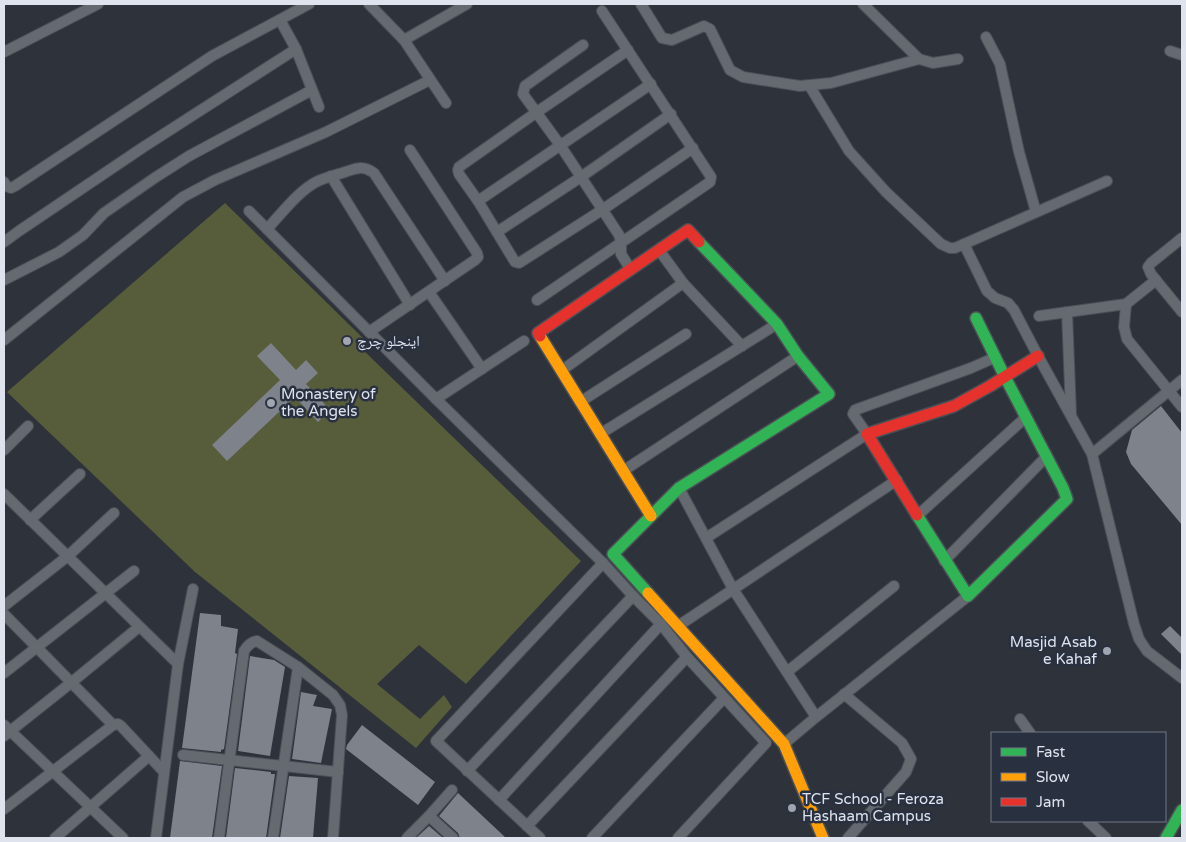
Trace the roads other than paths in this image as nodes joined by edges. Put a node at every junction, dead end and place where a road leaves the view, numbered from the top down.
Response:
1 (98, 4) edge
2 (309, 4) edge
3 (369, 4) edge
4 (467, 4) edge
5 (641, 4) edge
6 (863, 4) edge
7 (602, 11) dead end
8 (280, 20) junction
9 (986, 37) dead end
10 (404, 40) junction
11 (583, 45) dead end
12 (296, 49) junction
13 (628, 50) junction
14 (1170, 51) dead end
15 (4, 52) edge
16 (1182, 56) edge
17 (919, 59) junction
18 (958, 59) dead end
19 (430, 80) junction
20 (651, 84) junction
21 (808, 85) junction
22 (312, 90) junction
23 (446, 103) dead end
24 (319, 108) dead end
25 (537, 112) junction
26 (671, 114) junction
27 (560, 145) junction
28 (693, 148) junction
29 (410, 150) dead end
30 (331, 176) junction
31 (581, 177) junction
32 (1107, 181) dead end
33 (4, 182) edge
34 (478, 201) junction
35 (602, 210) junction
36 (249, 211) dead end
37 (1036, 212) junction
38 (267, 229) junction
39 (497, 232) junction
40 (1182, 238) edge
41 (4, 242) edge
42 (621, 244) junction
43 (964, 244) junction
44 (658, 250) junction
45 (631, 270) junction
46 (4, 280) edge
47 (1156, 280) junction
48 (445, 281) junction
49 (683, 283) junction
50 (429, 292) junction
51 (537, 300) dead end
52 (1126, 304) junction
53 (410, 305) junction
54 (1182, 310) edge
55 (1067, 312) junction
56 (1039, 316) dead end
57 (976, 318) dead end
58 (777, 324) junction
59 (369, 332) junction
60 (686, 334) dead end
61 (4, 340) edge
62 (524, 341) dead end
63 (742, 346) junction
64 (798, 356) junction
65 (1038, 356) junction
66 (996, 357) junction
67 (482, 368) junction
68 (561, 371) junction
69 (1005, 377) junction
70 (1182, 380) edge
71 (1169, 390) junction
72 (436, 399) junction
73 (580, 402) junction
74 (1182, 407) edge
75 (1026, 416) junction
76 (1072, 417) junction
77 (28, 426) dead end
78 (600, 434) junction
79 (867, 434) junction
80 (4, 450) edge
81 (1092, 454) junction
82 (1046, 456) junction
83 (623, 471) junction
84 (80, 474) dead end
85 (897, 480) junction
86 (678, 488) junction
87 (4, 494) edge
88 (114, 513) dead end
89 (651, 516) junction
90 (917, 516) junction
91 (30, 520) junction
92 (706, 538) junction
93 (68, 556) junction
94 (944, 561) junction
95 (603, 563) junction
96 (134, 571) dead end
97 (894, 586) dead end
98 (193, 589) dead end
99 (734, 589) junction
100 (106, 593) junction
101 (633, 596) junction
102 (968, 596) junction
103 (4, 606) edge
104 (4, 614) edge
105 (661, 624) junction
106 (678, 626) junction
107 (139, 627) junction
108 (37, 647) junction
109 (687, 657) junction
110 (178, 664) junction
111 (298, 667) junction
112 (787, 672) junction
113 (4, 673) edge
114 (1182, 678) edge
115 (72, 682) junction
116 (844, 694) junction
117 (724, 698) junction
118 (816, 717) junction
119 (1020, 719) dead end
120 (113, 725) junction
121 (6, 731) edge
122 (1029, 732) edge
123 (784, 744) junction
124 (183, 755) dead end
125 (149, 756) junction
126 (229, 761) junction
127 (284, 766) junction
128 (52, 771) junction
129 (467, 771) junction
130 (164, 772) junction
131 (338, 772) junction
132 (452, 790) dead end
133 (499, 800) junction
134 (90, 808) junction
135 (4, 809) edge
136 (1182, 810) edge
137 (429, 816) junction
138 (1089, 822) edge
139 (527, 826) junction
140 (56, 838) edge
141 (123, 838) edge
142 (156, 838) edge
143 (219, 838) edge
144 (273, 838) edge
145 (333, 838) edge
146 (408, 838) edge
147 (453, 838) edge
148 (540, 838) edge
149 (592, 838) edge
150 (678, 838) edge
151 (823, 838) edge
152 (848, 838) edge
153 (1106, 838) edge
154 (1166, 838) edge

1 - 15 street
2 - 8 street
3 - 10 street
4 - 10 street
5 - 21 street
6 - 17 street
7 - 13 street
8 - 12 street
8 - 33 street
9 - 37 street
10 - 19 street
11 - 25 street
12 - 22 street
12 - 41 street
13 - 20 street
13 - 25 street
14 - 16 street
17 - 18 street
17 - 21 street
19 - 23 street
19 - 61 street
20 - 26 street
20 - 27 street
21 - 43 street
22 - 24 street
22 - 46 street
25 - 27 street
25 - 34 street
26 - 28 street
26 - 31 street
27 - 31 street
27 - 34 street
28 - 35 street
28 - 42 street
29 - 48 street
30 - 38 street
30 - 48 street
30 - 53 street
31 - 35 street
31 - 39 street
32 - 37 street
34 - 39 street
35 - 39 street
35 - 42 street
36 - 38 street
37 - 43 street
38 - 59 street
40 - 47 street
42 - 45 street
42 - 51 street
43 - 65 street
44 - 45 main road
44 - 49 street
44 - 58 main road
45 - 68 main road
47 - 52 street
47 - 54 street
48 - 50 street
49 - 63 street
49 - 68 street
50 - 53 street
50 - 67 street
52 - 55 street
52 - 71 street
53 - 59 street
55 - 56 street
55 - 76 street
57 - 66 main road
58 - 63 street
58 - 64 main road
59 - 72 street
60 - 73 street
62 - 67 street
63 - 78 street
64 - 83 street
64 - 86 main road
65 - 69 main road
65 - 76 street
66 - 69 main road
66 - 79 street
67 - 72 street
68 - 73 main road
69 - 75 main road
69 - 79 main road
70 - 71 street
71 - 74 street
71 - 81 street
72 - 95 street
73 - 78 main road
75 - 82 main road
75 - 90 street
76 - 81 street
77 - 80 street
78 - 83 main road
79 - 85 main road
79 - 92 street
81 - 114 street
82 - 94 street
82 - 102 main road
83 - 89 main road
84 - 91 street
85 - 90 main road
85 - 99 street
86 - 89 main road
86 - 92 street
87 - 91 street
88 - 93 street
89 - 106 main road
90 - 94 main road
91 - 93 street
92 - 99 street
93 - 100 street
93 - 103 street
94 - 102 main road
95 - 101 street
95 - 129 street
96 - 100 street
97 - 112 street
98 - 110 street
99 - 106 street
99 - 112 street
100 - 107 street
100 - 108 street
101 - 105 street
101 - 129 street
102 - 116 street
104 - 108 street
105 - 109 street
105 - 133 street
106 - 123 main road
107 - 110 street
107 - 115 street
108 - 113 street
108 - 115 street
109 - 117 street
109 - 139 street
110 - 130 street
111 - 126 street
111 - 127 street
111 - 131 street
112 - 118 street
115 - 120 street
115 - 121 street
116 - 118 street
116 - 152 street
117 - 149 street
117 - 150 street
118 - 123 street
119 - 122 street
120 - 125 street
120 - 128 street
121 - 128 street
123 - 151 main road
124 - 126 street
125 - 130 street
125 - 134 street
126 - 127 street
126 - 143 street
127 - 131 street
127 - 144 street
128 - 134 street
128 - 135 street
129 - 133 street
130 - 142 street
131 - 145 street
132 - 137 street
133 - 139 street
134 - 140 street
134 - 141 street
136 - 154 main road
137 - 146 street
137 - 147 street
138 - 153 street
139 - 148 street

